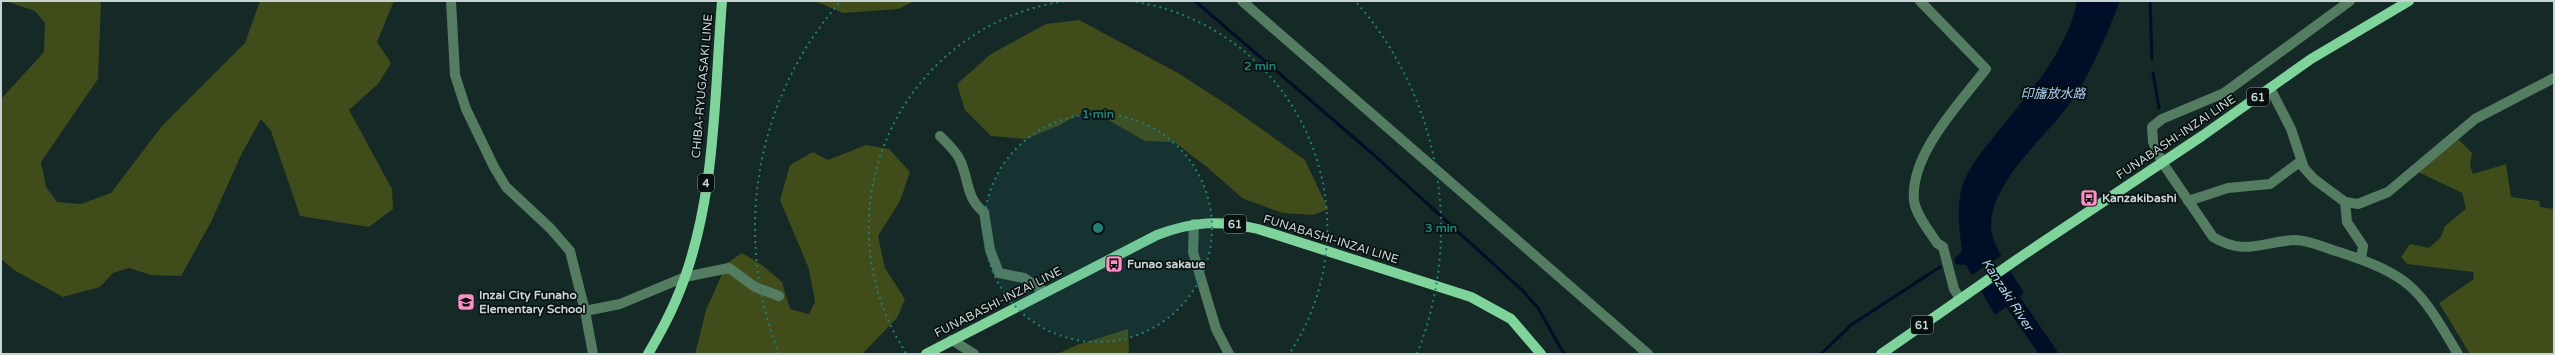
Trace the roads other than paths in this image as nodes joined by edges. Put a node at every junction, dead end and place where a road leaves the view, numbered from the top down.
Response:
1 (722, 1) edge
2 (1242, 1) edge
3 (1920, 1) edge
4 (2350, 1) edge
5 (2409, 1) edge
6 (452, 3) edge
7 (2554, 78) edge
8 (2270, 88) junction
9 (940, 136) dead end
10 (2301, 161) junction
11 (2162, 162) junction
12 (2188, 201) junction
13 (2345, 202) junction
14 (1194, 224) junction
15 (2361, 259) junction
16 (685, 277) junction
17 (1045, 292) junction
18 (779, 296) dead end
19 (1962, 298) junction
20 (585, 311) junction
21 (952, 340) junction
22 (593, 354) edge
23 (648, 354) edge
24 (926, 354) edge
25 (974, 354) edge
26 (1229, 354) edge
27 (1541, 354) edge
28 (1648, 354) edge
29 (1881, 354) edge
30 (2458, 354) edge

1 - 16 main road, CHIBA-RYUGASAKI LINE / 4
2 - 28 street
3 - 19 street
4 - 11 street
5 - 8 main road, FUNABASHI-INZAI LINE / 61
6 - 20 street
7 - 13 street
8 - 10 street
8 - 11 main road, FUNABASHI-INZAI LINE / 61
9 - 17 street
10 - 12 street
10 - 13 street
11 - 12 street
11 - 19 main road, FUNABASHI-INZAI LINE / 61
12 - 15 street
13 - 15 street
14 - 17 main road, FUNABASHI-INZAI LINE / 61
14 - 26 street
14 - 27 main road, FUNABASHI-INZAI LINE / 61
15 - 30 street
16 - 18 street
16 - 20 street
16 - 23 main road, CHIBA-RYUGASAKI LINE / 4
17 - 21 main road, FUNABASHI-INZAI LINE / 61
19 - 29 main road, FUNABASHI-INZAI LINE / 61
20 - 22 street
21 - 24 main road, FUNABASHI-INZAI LINE / 61
21 - 25 street

